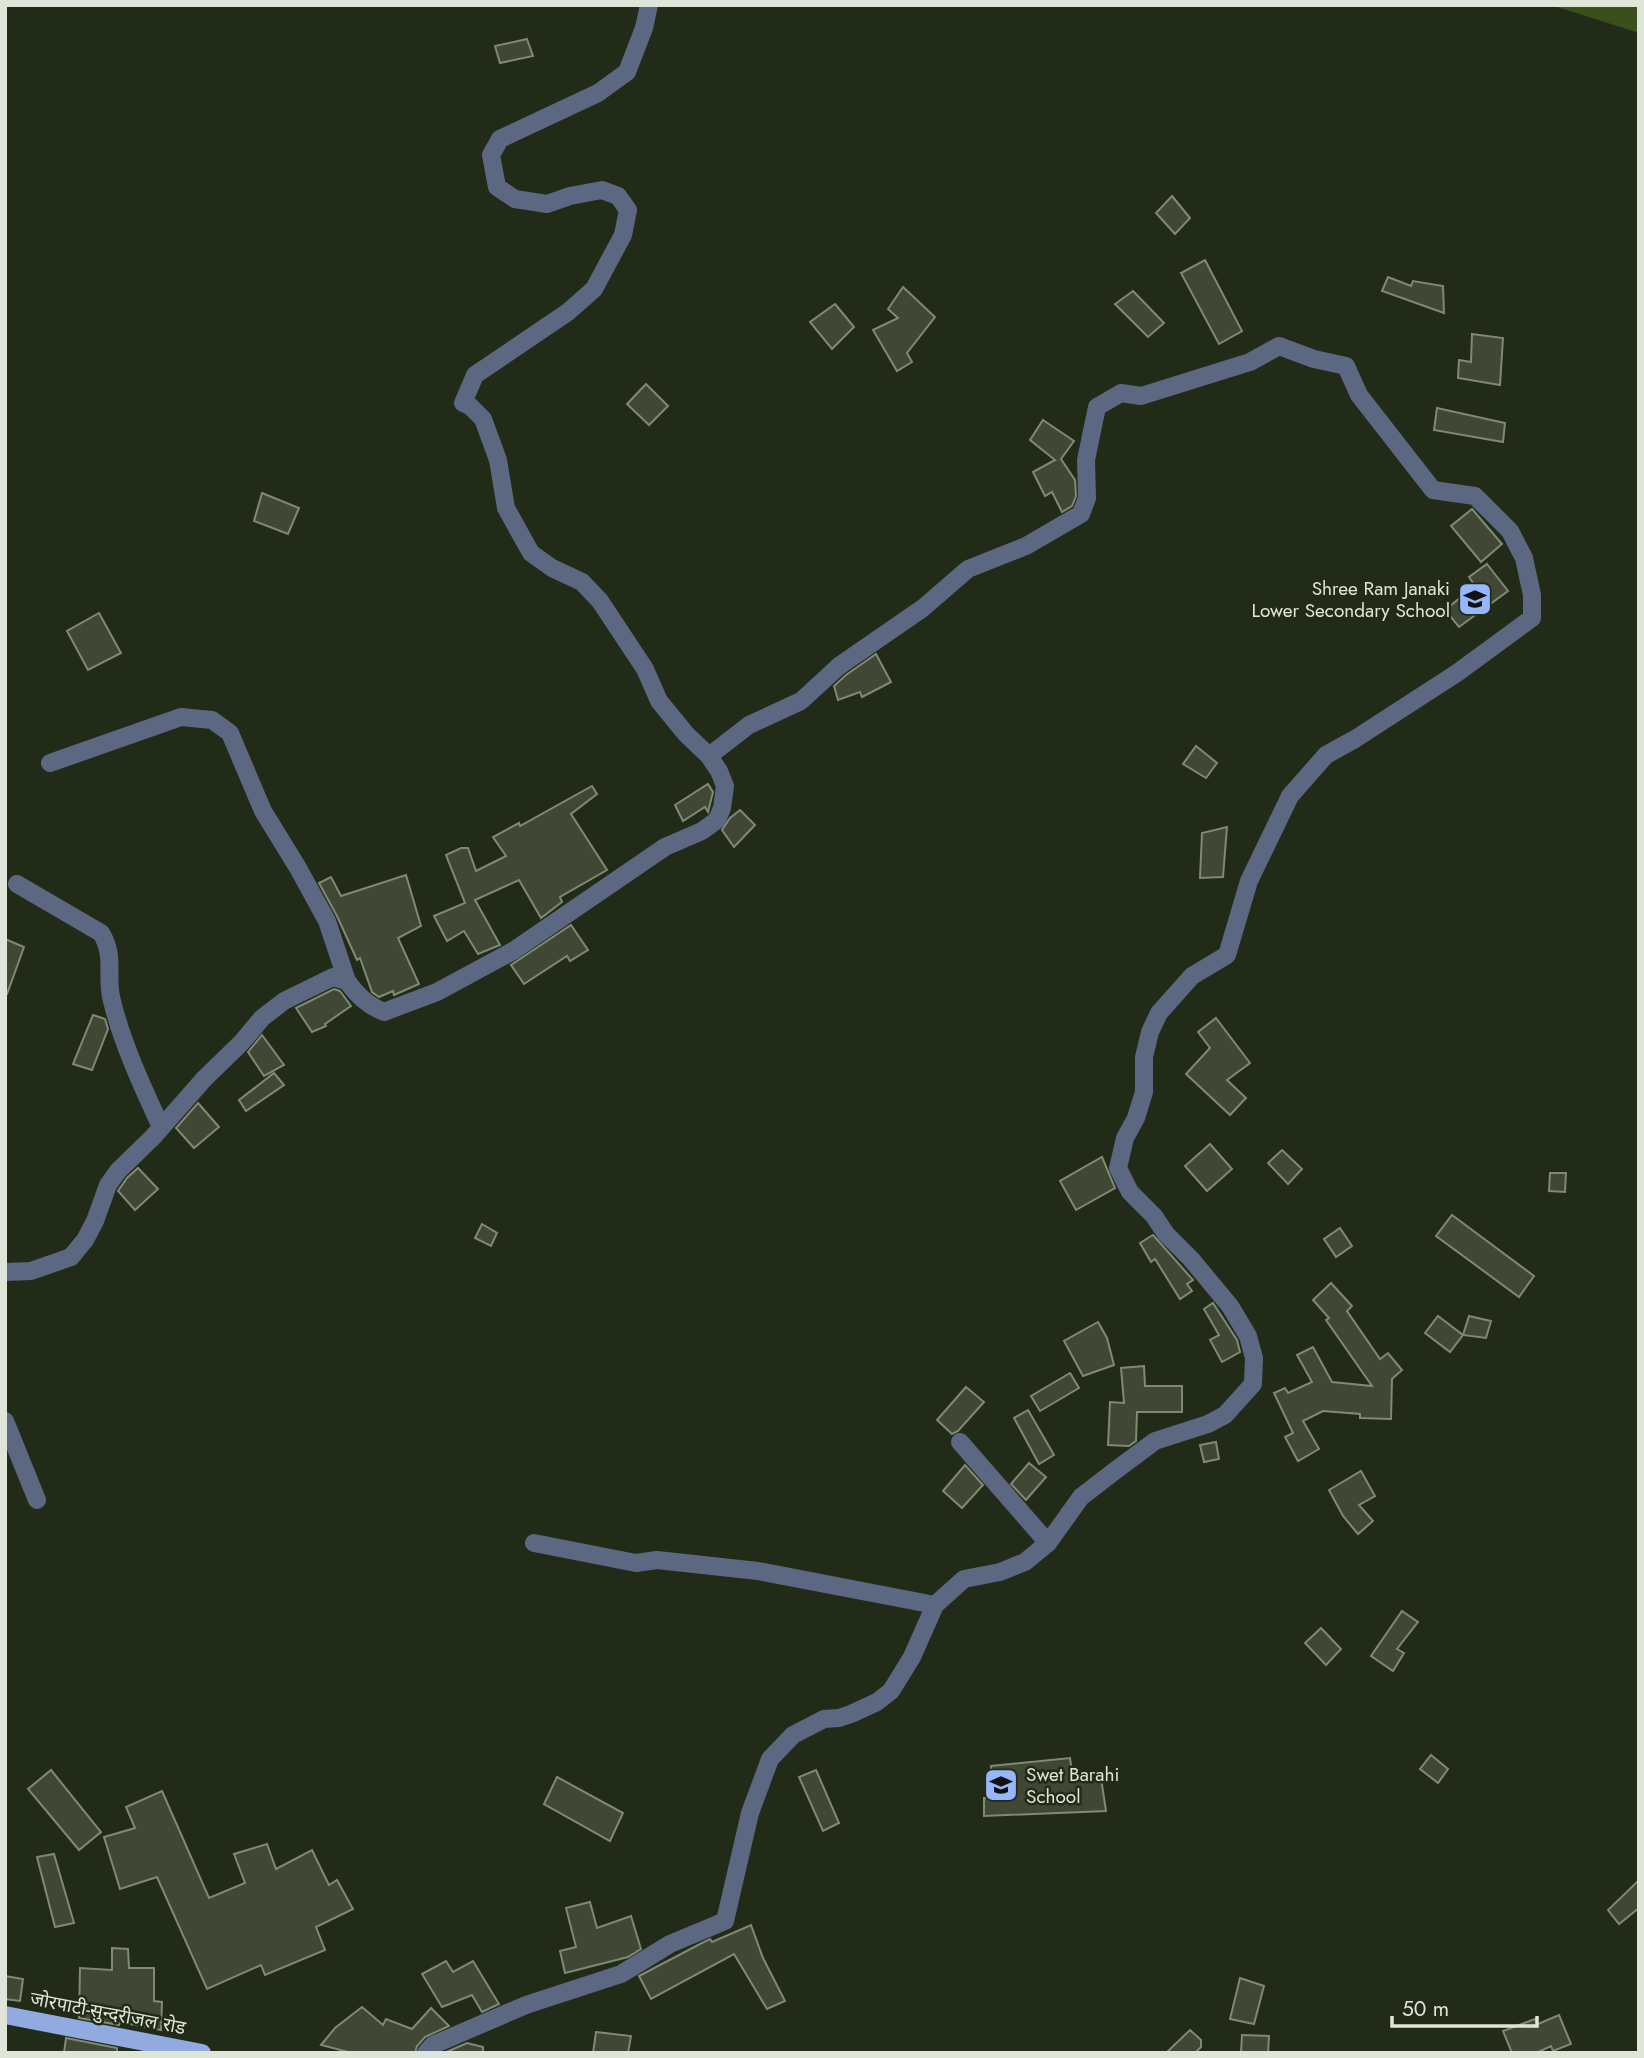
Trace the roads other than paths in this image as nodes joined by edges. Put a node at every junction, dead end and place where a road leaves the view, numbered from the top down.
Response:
1 (649, 5) edge
2 (709, 756) junction
3 (50, 763) dead end
4 (17, 884) dead end
5 (347, 981) junction
6 (161, 1127) junction
7 (5, 1272) edge
8 (5, 1421) edge
9 (960, 1442) dead end
10 (37, 1500) dead end
11 (534, 1543) dead end
12 (1048, 1543) junction
13 (935, 1605) junction
14 (5, 2015) edge
15 (202, 2053) edge
16 (426, 2053) edge

1 - 2 street
2 - 5 street
2 - 12 street
3 - 5 street
4 - 6 street
5 - 6 street
6 - 7 street
8 - 10 street
9 - 12 street
11 - 13 street
12 - 13 street
13 - 16 street
14 - 15 main road, जोरपाटी-सुन्दरीजल रोड

